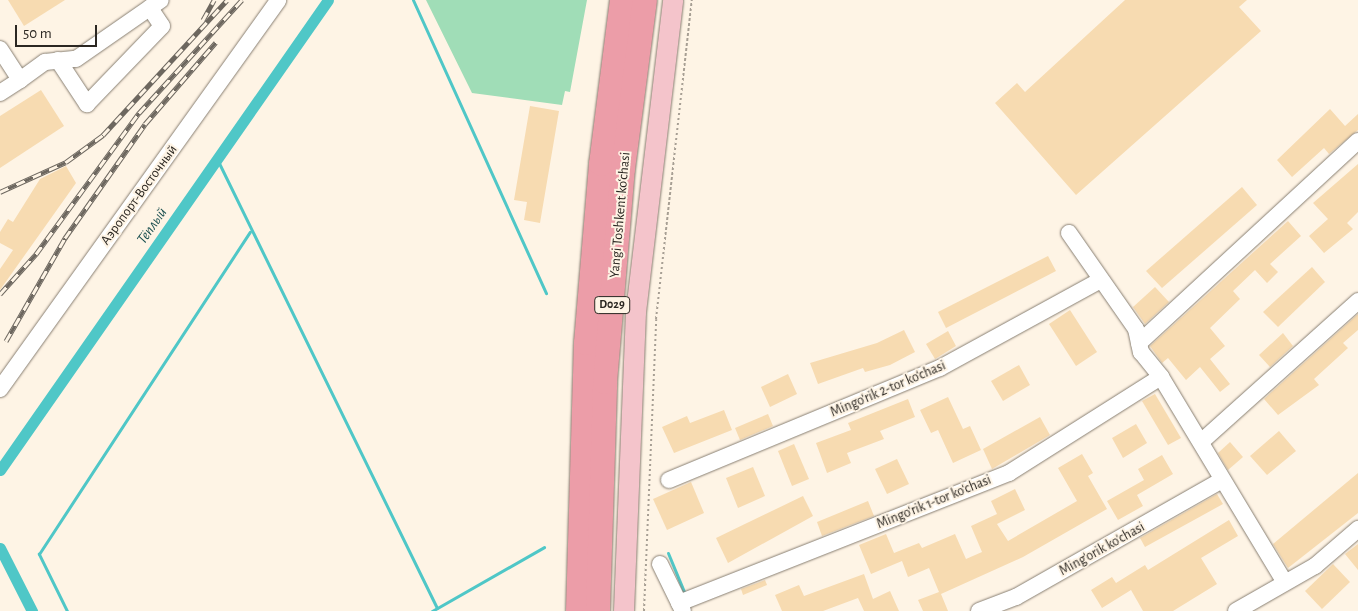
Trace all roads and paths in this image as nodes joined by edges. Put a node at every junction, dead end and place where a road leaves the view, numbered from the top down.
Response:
1 (278, 0) edge
2 (622, 0) edge
3 (645, 0) edge
4 (673, 0) edge
5 (692, 0) edge
6 (155, 4) edge
7 (0, 49) edge
8 (58, 60) junction
9 (20, 80) junction
10 (0, 93) edge
11 (1358, 141) edge
12 (1069, 233) dead end
13 (1099, 281) junction
14 (1358, 301) edge
15 (1139, 343) junction
16 (1161, 377) junction
17 (1, 386) edge
18 (1201, 442) junction
19 (669, 480) dead end
20 (1222, 480) junction
21 (1358, 528) edge
22 (660, 564) dead end
23 (1284, 582) junction
24 (684, 604) edge
25 (578, 611) edge
26 (598, 611) edge
27 (624, 611) edge
28 (644, 611) edge
29 (979, 611) edge
30 (1236, 611) edge

1 - 17 street, Аэропорт-Восточный
2 - 25 highway, Yangi Toshkent ko‘chasi / D029
3 - 26 highway, Yangi Toshkent ko‘chasi / D029
4 - 27 main road
5 - 28 path
6 - 8 street
6 - 8 street
7 - 9 street
8 - 9 street
9 - 10 street
11 - 15 street
12 - 13 street
13 - 15 street
13 - 19 street, Mingo‘rik 2-tor ko‘chasi
14 - 18 street
15 - 16 street
16 - 18 street
16 - 24 street, Mingo‘rik 1-tor ko‘chasi
18 - 20 street
20 - 23 street
20 - 29 street, Ming'orik ko'chasi
21 - 23 street
22 - 24 street
23 - 30 street

